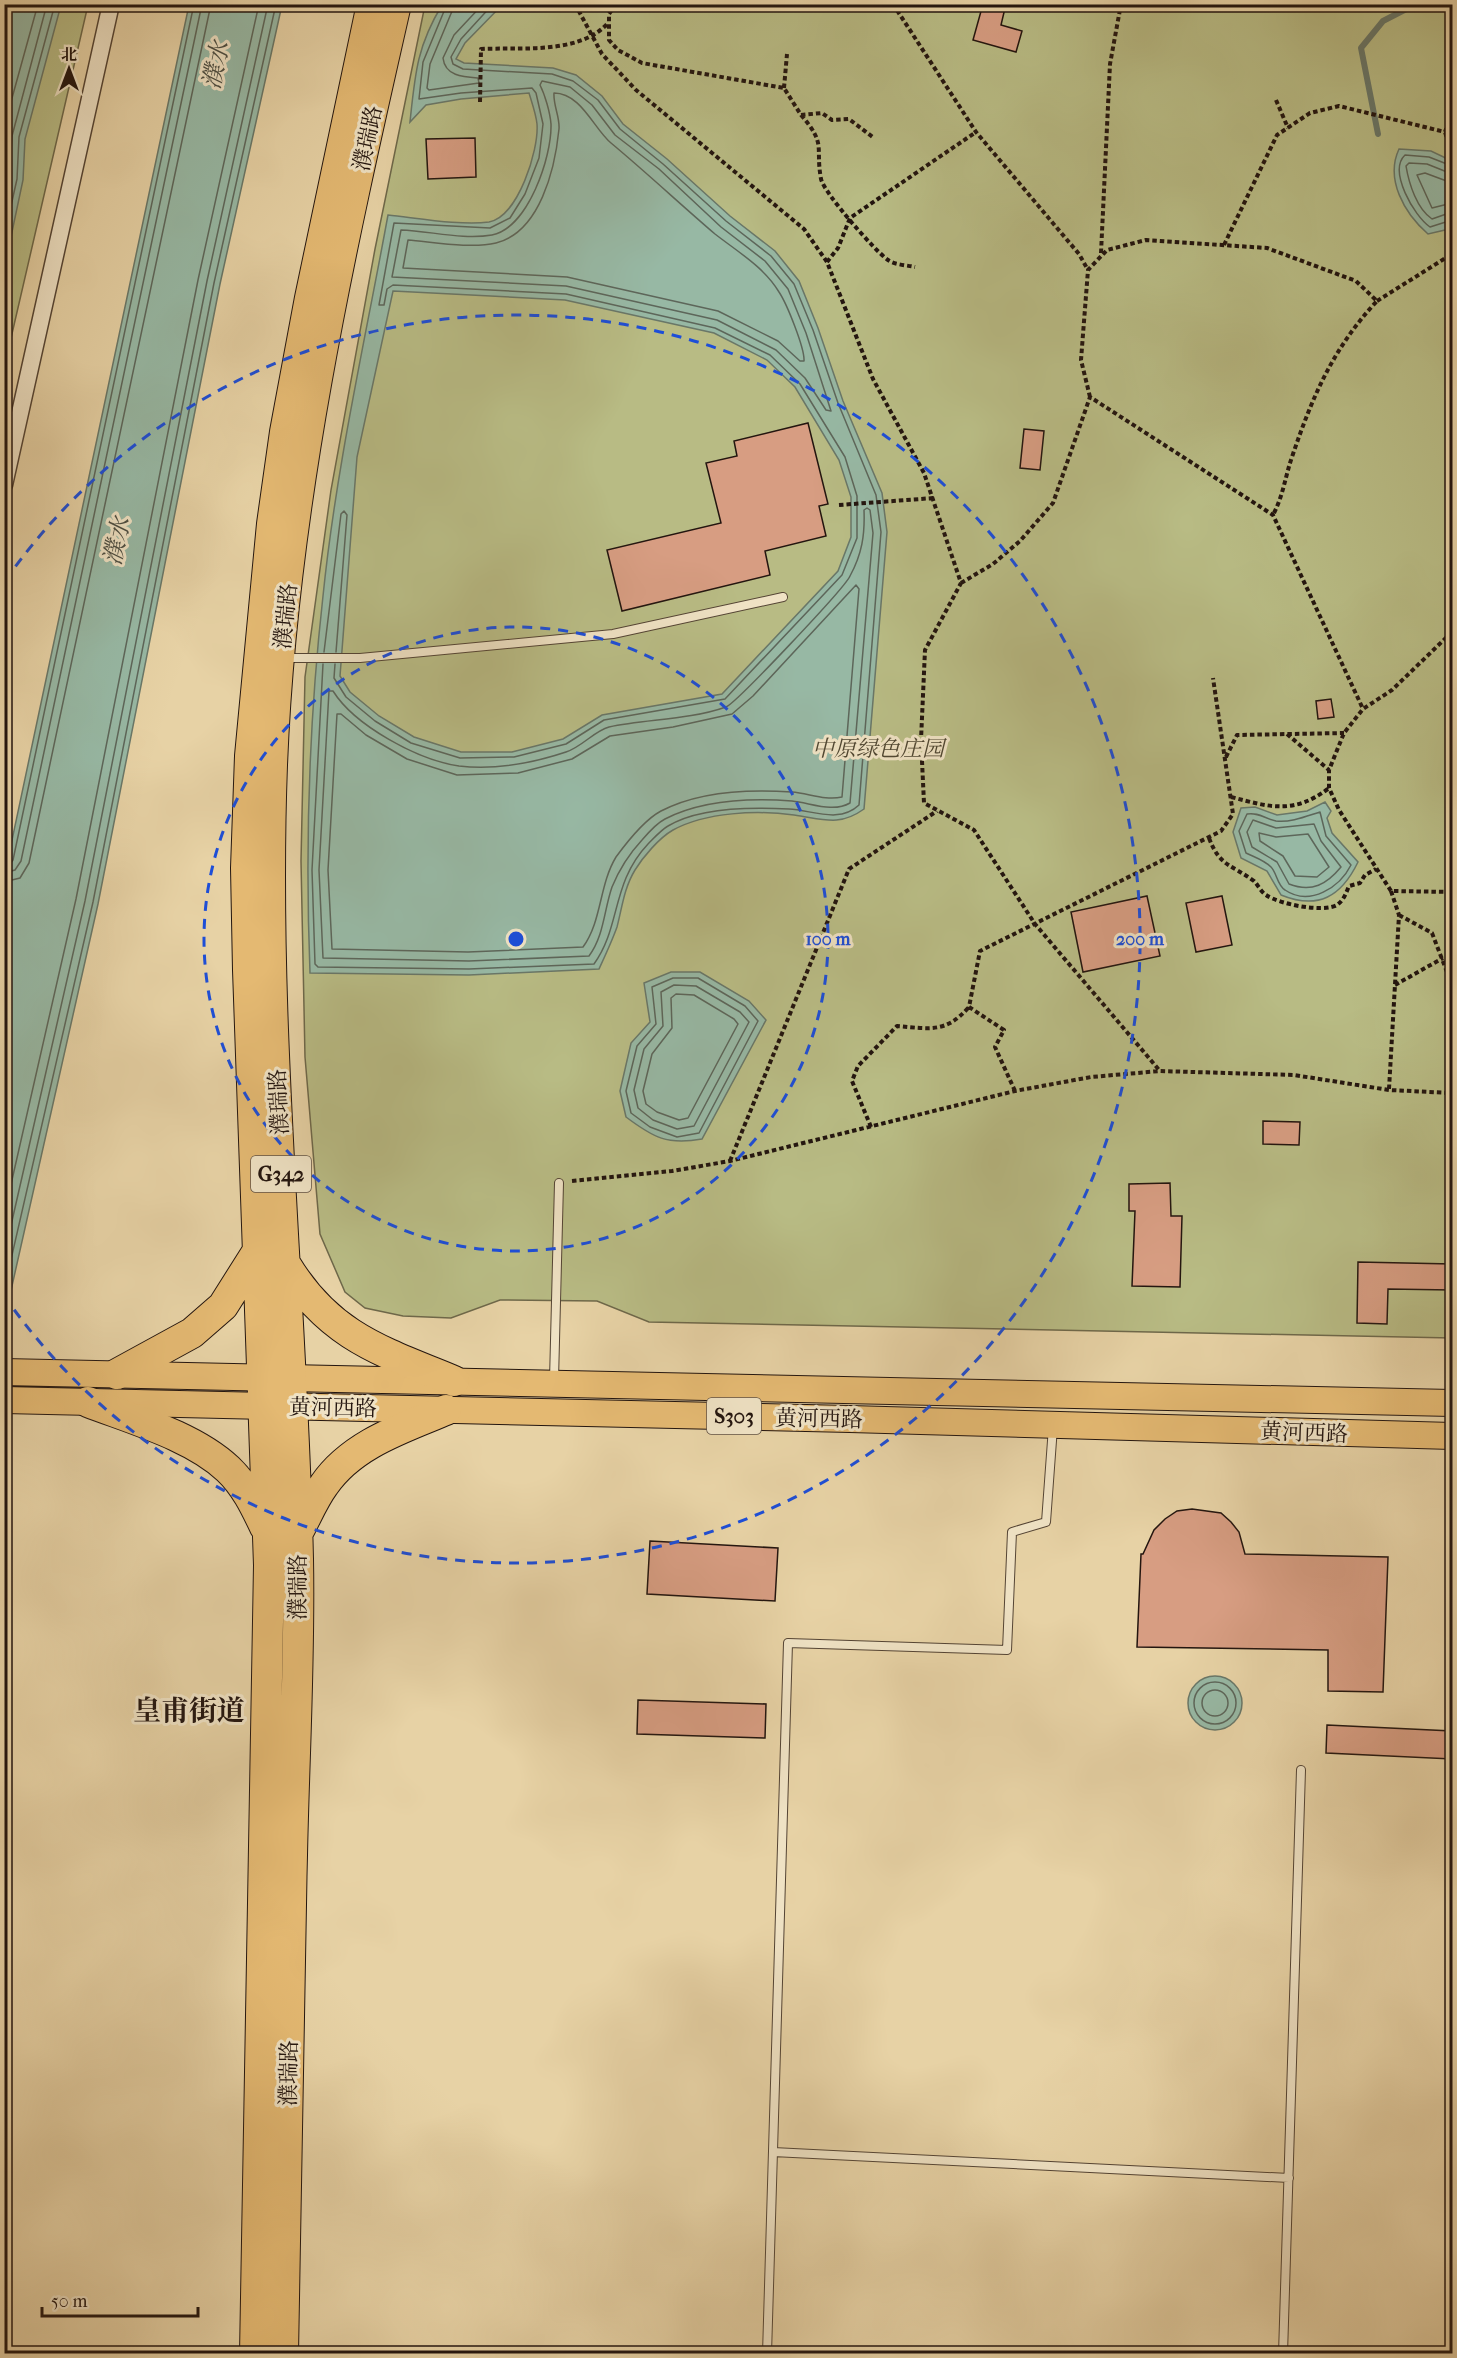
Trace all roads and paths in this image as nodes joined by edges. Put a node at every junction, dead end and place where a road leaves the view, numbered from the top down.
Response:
1 (111, 4) edge
2 (372, 4) edge
3 (396, 4) edge
4 (575, 4) edge
5 (616, 4) edge
6 (893, 4) edge
7 (1121, 4) edge
8 (608, 22) junction
9 (592, 35) junction
10 (787, 54) dead end
11 (784, 88) junction
12 (1276, 100) dead end
13 (480, 102) dead end
14 (1452, 112) edge
15 (801, 115) junction
16 (1288, 128) junction
17 (976, 132) junction
18 (1445, 132) junction
19 (1452, 133) edge
20 (874, 138) dead end
21 (1452, 155) edge
22 (850, 218) junction
23 (1224, 245) junction
24 (1101, 254) junction
25 (1452, 254) edge
26 (827, 262) junction
27 (915, 267) dead end
28 (1088, 270) junction
29 (1377, 300) junction
30 (1090, 397) junction
31 (4, 485) edge
32 (934, 498) junction
33 (839, 505) dead end
34 (1273, 515) junction
35 (961, 583) junction
36 (783, 597) dead end
37 (1452, 632) edge
38 (280, 657) junction
39 (1213, 678) dead end
40 (1363, 709) junction
41 (1287, 733) junction
42 (1344, 733) junction
43 (1226, 757) junction
44 (1329, 770) junction
45 (1329, 788) junction
46 (1231, 797) junction
47 (938, 810) junction
48 (1209, 838) junction
49 (1376, 869) junction
50 (1391, 891) junction
51 (1452, 892) edge
52 (1399, 915) junction
53 (1035, 924) junction
54 (1443, 958) junction
55 (1395, 985) junction
56 (1452, 985) edge
57 (969, 1007) junction
58 (1160, 1071) junction
59 (1389, 1090) junction
60 (1014, 1091) junction
61 (1452, 1093) edge
62 (871, 1127) junction
63 (730, 1161) junction
64 (559, 1183) joint
65 (259, 1249) junction
66 (286, 1265) junction
67 (13, 1372) edge
68 (117, 1374) junction
69 (454, 1381) junction
70 (554, 1384) junction
71 (277, 1392) junction
72 (10, 1400) edge
73 (88, 1402) junction
74 (1452, 1402) edge
75 (446, 1410) junction
76 (1053, 1425) junction
77 (1452, 1436) edge
78 (282, 1534) junction
79 (1301, 1770) dead end
80 (773, 2152) junction
81 (1289, 2178) junction
82 (255, 2354) edge
83 (283, 2354) edge
84 (767, 2354) edge
85 (1283, 2354) edge

1 - 31 street
2 - 65 highway, 濮瑞路 / G342
3 - 38 highway, 濮瑞路 / G342
4 - 9 path
5 - 8 path
6 - 17 path
7 - 24 path
8 - 9 path
8 - 11 path
9 - 13 path
9 - 26 path
10 - 11 path
11 - 15 path
12 - 16 path
14 - 18 path
15 - 20 path
15 - 22 path
16 - 18 path
16 - 23 path
17 - 22 path
17 - 28 path
18 - 19 path
18 - 21 path
22 - 26 path
22 - 27 path
23 - 24 path
23 - 29 path
24 - 28 path
25 - 29 path
26 - 32 path
28 - 30 path
29 - 34 path
30 - 34 path
30 - 35 path
32 - 33 path
32 - 35 path
34 - 40 path
35 - 47 path
36 - 38 lane
37 - 40 path
38 - 66 highway, 濮瑞路 / G342
39 - 43 path
40 - 42 path
41 - 42 path
41 - 43 path
41 - 44 path
42 - 44 path
43 - 46 path
44 - 45 path
45 - 46 path
45 - 49 path
46 - 48 path
47 - 53 path
47 - 63 path
48 - 49 path
48 - 53 path
49 - 50 path
50 - 51 path
50 - 52 path
52 - 54 path
52 - 55 path
53 - 57 path
53 - 58 path
54 - 55 path
54 - 56 path
55 - 59 path
57 - 60 path
57 - 62 path
58 - 59 path
58 - 60 path
59 - 61 path
60 - 62 path
62 - 63 path
63 - 64 path
64 - 70 lane
65 - 68 highway
65 - 71 highway, 濮瑞路 / G342
66 - 69 highway
66 - 71 highway, 濮瑞路 / G342
67 - 68 main road, 黄河西路 / S303
68 - 71 main road, 黄河西路 / S303
69 - 70 main road, 黄河西路 / S303
69 - 71 main road, 黄河西路 / S303
70 - 74 main road, 黄河西路 / S303
71 - 73 main road, 黄河西路 / S303
71 - 75 main road, 黄河西路 / S303
71 - 78 highway, 濮瑞路 / G342
72 - 73 main road, 黄河西路 / S303
73 - 78 highway
75 - 76 main road, 黄河西路 / S303
75 - 78 highway
76 - 77 main road, 黄河西路 / S303
76 - 80 lane
78 - 82 highway, 濮瑞路 / G342
78 - 83 highway, 濮瑞路 / G342
79 - 81 lane
80 - 81 lane
80 - 84 lane
81 - 85 lane

